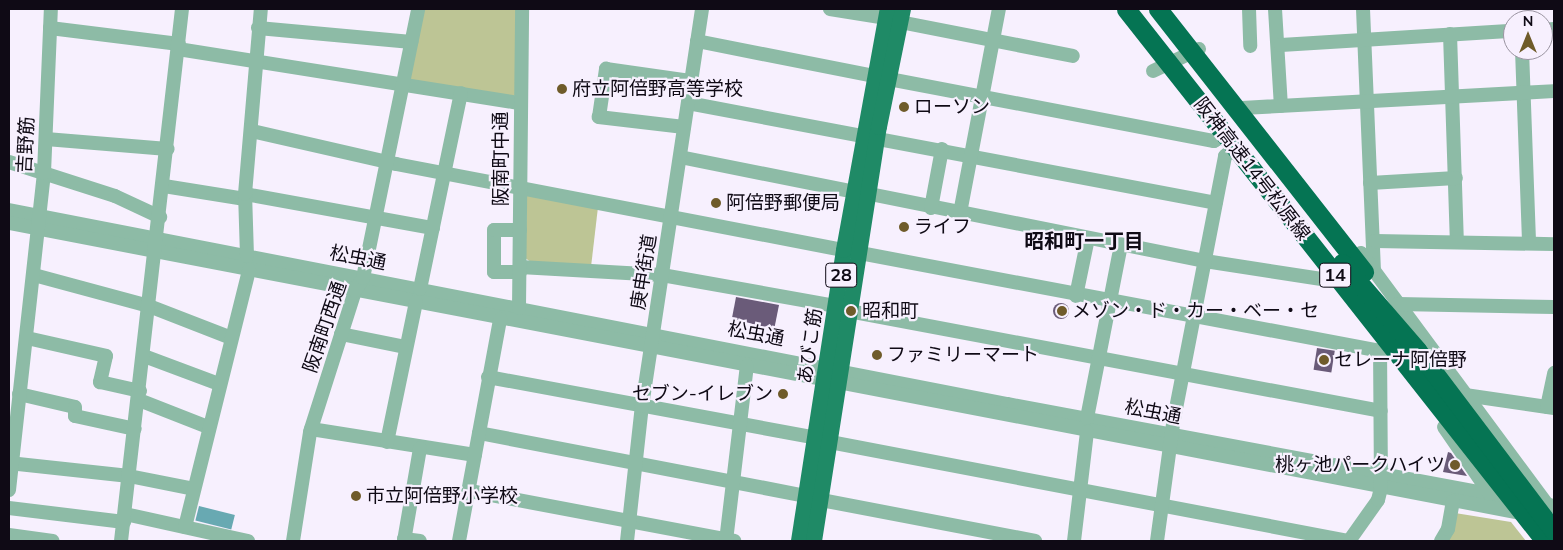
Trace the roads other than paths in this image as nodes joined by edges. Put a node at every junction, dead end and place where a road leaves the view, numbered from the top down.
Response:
1 (51, 9) edge
2 (182, 9) edge
3 (261, 9) edge
4 (418, 9) edge
5 (522, 9) edge
6 (702, 9) edge
7 (830, 9) edge
8 (999, 9) edge
9 (1120, 9) edge
10 (1126, 9) edge
11 (1142, 9) edge
12 (1158, 9) edge
13 (1165, 9) edge
14 (1249, 9) edge
15 (1275, 9) edge
16 (1363, 9) edge
17 (894, 15) edge
18 (50, 28) junction
19 (258, 28) junction
20 (1503, 31) edge
21 (1450, 34) junction
22 (1364, 40) junction
23 (697, 41) junction
24 (992, 41) junction
25 (411, 42) junction
26 (1281, 45) dead end
27 (178, 46) junction
28 (1250, 46) dead end
29 (1199, 49) junction
30 (1074, 56) dead end
31 (255, 60) junction
32 (1522, 60) edge
33 (1160, 69) junction
34 (882, 77) junction
35 (690, 81) junction
36 (403, 84) junction
37 (1554, 91) edge
38 (1524, 93) junction
39 (461, 94) junction
40 (1451, 95) junction
41 (982, 99) junction
42 (1366, 101) junction
43 (688, 102) junction
44 (519, 104) junction
45 (1281, 106) junction
46 (1242, 108) junction
47 (684, 128) junction
48 (252, 131) junction
49 (872, 136) junction
50 (1221, 137) junction
51 (46, 139) junction
52 (168, 149) junction
53 (942, 149) junction
54 (1232, 150) junction
55 (971, 154) junction
56 (680, 157) junction
57 (387, 159) junction
58 (9, 162) edge
59 (445, 172) junction
60 (44, 173) junction
61 (1456, 178) junction
62 (1370, 182) junction
63 (164, 186) junction
64 (520, 188) junction
65 (862, 193) junction
66 (245, 196) junction
67 (1216, 203) junction
68 (931, 208) junction
69 (9, 210) edge
70 (960, 213) junction
71 (375, 216) junction
72 (671, 216) junction
73 (160, 217) junction
74 (9, 223) edge
75 (39, 223) junction
76 (433, 228) junction
77 (520, 230) junction
78 (1088, 238) junction
79 (1375, 241) junction
80 (1457, 242) junction
81 (1121, 244) junction
82 (1529, 244) junction
83 (1554, 244) edge
84 (156, 246) junction
85 (852, 252) junction
86 (1205, 261) junction
87 (248, 263) junction
88 (520, 269) junction
89 (1374, 270) junction
90 (34, 275) junction
91 (662, 275) junction
92 (363, 278) junction
93 (1334, 281) junction
94 (355, 291) junction
95 (418, 296) junction
96 (1076, 296) junction
97 (1395, 300) junction
98 (1110, 302) junction
99 (149, 306) junction
100 (1554, 307) edge
101 (520, 308) junction
102 (842, 308) junction
103 (1194, 318) junction
104 (500, 319) junction
105 (341, 334) junction
106 (230, 337) junction
107 (27, 338) junction
108 (652, 339) junction
109 (1382, 344) junction
110 (405, 348) junction
111 (1417, 350) junction
112 (144, 356) junction
113 (1098, 360) junction
114 (747, 366) junction
115 (1554, 373) edge
116 (833, 375) junction
117 (1183, 376) junction
118 (488, 377) junction
119 (219, 384) junction
120 (20, 394) junction
121 (1465, 395) junction
122 (139, 396) junction
123 (642, 406) junction
124 (1551, 407) edge
125 (1381, 411) junction
126 (740, 424) junction
127 (1087, 425) junction
128 (208, 427) junction
129 (135, 429) junction
130 (311, 429) junction
131 (479, 433) junction
132 (823, 440) junction
133 (1170, 441) junction
134 (387, 442) junction
135 (420, 448) junction
136 (475, 455) junction
137 (10, 463) edge
138 (636, 463) junction
139 (1382, 473) junction
140 (129, 476) junction
141 (733, 482) junction
142 (1381, 488) junction
143 (194, 489) junction
144 (9, 490) edge
145 (470, 490) junction
146 (1080, 490) junction
147 (1490, 494) junction
148 (813, 498) junction
149 (1453, 501) junction
150 (1161, 506) junction
151 (9, 508) edge
152 (1552, 508) edge
153 (1516, 512) junction
154 (124, 518) junction
155 (1554, 519) edge
156 (629, 522) junction
157 (185, 527) junction
158 (1554, 531) edge
159 (9, 535) edge
160 (404, 540) edge
161 (53, 541) edge
162 (121, 541) edge
163 (248, 541) edge
164 (293, 541) edge
165 (420, 541) edge
166 (459, 541) edge
167 (627, 541) edge
168 (729, 541) edge
169 (799, 541) edge
170 (814, 541) edge
171 (1035, 541) edge
172 (1074, 541) edge
173 (1157, 541) edge
174 (1349, 541) edge
175 (1441, 541) edge
176 (1538, 541) edge
177 (1545, 541) edge

1 - 18 street, 吉野筋
2 - 27 street
3 - 19 street
4 - 25 street, 阪南町西通
5 - 44 street, 阪南町中通
6 - 23 street, 庚申街道
7 - 17 street
8 - 24 street
9 - 33 street
10 - 177 highway, 阪神高速14号松原線 / 14
11 - 111 highway, 阪神高速14号松原線 / 14
12 - 111 highway
13 - 29 street
14 - 28 street
15 - 45 street
16 - 22 street
17 - 24 street
17 - 34 main road, あびこ筋 / 28
18 - 27 street
18 - 51 street, 吉野筋
19 - 25 street
19 - 31 street
20 - 21 street
21 - 22 street
21 - 40 street
22 - 26 street
22 - 42 street
23 - 34 street
23 - 35 street, 庚申街道
24 - 30 street
24 - 41 street
25 - 36 street, 阪南町西通
27 - 31 street
27 - 52 street
29 - 33 street
29 - 46 street
31 - 36 street
31 - 48 street
32 - 38 street
33 - 50 street
34 - 41 street
34 - 49 main road, あびこ筋 / 28
35 - 43 street, 庚申街道
35 - 47 street
36 - 39 street
36 - 57 street, 阪南町西通
37 - 38 street
38 - 40 street
38 - 82 street
39 - 44 street
39 - 59 street
40 - 42 street
40 - 61 street
41 - 50 street
41 - 55 street
42 - 45 street
42 - 62 street
43 - 47 street, 庚申街道
43 - 49 street
44 - 64 street, 阪南町中通
45 - 46 street
46 - 89 street
47 - 56 street, 庚申街道
48 - 57 street
48 - 66 street
49 - 53 street
49 - 65 main road, あびこ筋 / 28
50 - 54 street
51 - 52 street
51 - 60 street, 吉野筋
52 - 63 street
53 - 55 street
53 - 68 street
54 - 67 street
54 - 93 street
55 - 67 street
55 - 70 street
56 - 65 street
56 - 72 street, 庚申街道
57 - 59 street
57 - 71 street, 阪南町西通
58 - 60 street
59 - 64 street
59 - 76 street
60 - 73 street
60 - 75 street, 吉野筋
61 - 62 street
61 - 80 street
62 - 79 street
63 - 66 street
63 - 73 street
64 - 72 street
64 - 77 street, 阪南町中通
65 - 68 street
65 - 85 main road, あびこ筋 / 28
66 - 71 street
66 - 87 street
67 - 86 street
68 - 70 street
69 - 75 street, 松虫通
70 - 78 street
71 - 76 street
71 - 92 street, 阪南町西通
72 - 85 street
72 - 91 street, 庚申街道
73 - 84 street
74 - 75 street, 松虫通
75 - 84 street, 松虫通
75 - 90 street, 吉野筋
76 - 95 street
77 - 88 street, 阪南町中通
77 - 88 street
78 - 81 street
78 - 96 street
79 - 80 street
79 - 89 street
80 - 82 street
81 - 86 street
81 - 98 street
82 - 83 street
84 - 87 street, 松虫通
84 - 99 street
85 - 96 street
85 - 102 main road, あびこ筋 / 28
86 - 93 street
86 - 103 street
87 - 92 street, 松虫通
87 - 94 street, 松虫通
87 - 106 street
88 - 91 street
88 - 101 street, 阪南町中通
89 - 97 street
90 - 99 street
90 - 107 street, 吉野筋
91 - 102 street
91 - 108 street, 庚申街道
92 - 94 street, 阪南町西通
92 - 95 street, 松虫通
93 - 109 street
94 - 95 street, 松虫通
94 - 105 street, 阪南町西通
95 - 101 street, 松虫通
95 - 104 street, 松虫通
95 - 110 street
96 - 98 street
97 - 100 street
97 - 109 street
97 - 121 street
98 - 103 street
98 - 113 street
99 - 106 street
99 - 112 street
101 - 108 street, 松虫通
102 - 113 street
102 - 116 main road, あびこ筋 / 28
103 - 109 street
103 - 117 street
104 - 108 street, 松虫通
104 - 118 street
105 - 110 street
105 - 130 street, 阪南町西通
106 - 119 street
107 - 120 street, 吉野筋
107 - 122 street
108 - 114 street, 松虫通
108 - 116 street, 松虫通
108 - 123 street, 庚申街道
109 - 125 street
109 - 147 street
110 - 134 street
111 - 158 highway, 阪神高速14号松原線 / 14
112 - 119 street
112 - 122 street
113 - 117 street
113 - 127 street
114 - 116 street, 松虫通
114 - 126 street
115 - 124 street
116 - 127 street, 松虫通
116 - 132 main road, あびこ筋 / 28
117 - 125 street
117 - 133 street
118 - 123 street
118 - 131 street
119 - 128 street
120 - 129 street
120 - 137 street, 吉野筋
121 - 124 street
121 - 152 street
122 - 128 street
122 - 129 street
123 - 126 street
123 - 138 street, 庚申街道
125 - 139 street
126 - 132 street
126 - 141 street
127 - 133 street, 松虫通
127 - 146 street
128 - 143 street
129 - 140 street
130 - 134 street
130 - 164 street, 阪南町西通
131 - 136 street
131 - 138 street
132 - 146 street
132 - 148 main road, あびこ筋 / 28
133 - 139 street, 松虫通
133 - 142 street, 松虫通
133 - 150 street
134 - 135 street
135 - 136 street
135 - 160 street
136 - 145 street
137 - 140 street
137 - 144 street, 吉野筋
138 - 141 street
138 - 156 street, 庚申街道
139 - 142 street
139 - 147 street, 松虫通
140 - 143 street
140 - 154 street
141 - 148 street
141 - 168 street
142 - 149 street, 松虫通
142 - 174 street
143 - 157 street
145 - 156 street
145 - 166 street
146 - 150 street
146 - 172 street
147 - 152 street, 松虫通
148 - 169 main road, あびこ筋 / 28
148 - 170 main road, あびこ筋 / 28
148 - 171 street
149 - 153 street, 松虫通
149 - 175 street
150 - 173 street
150 - 174 street
151 - 154 street
153 - 155 street, 松虫通
153 - 176 street
154 - 157 street
154 - 162 street
156 - 167 street, 庚申街道
156 - 168 street
157 - 163 street
159 - 161 street
160 - 165 street

